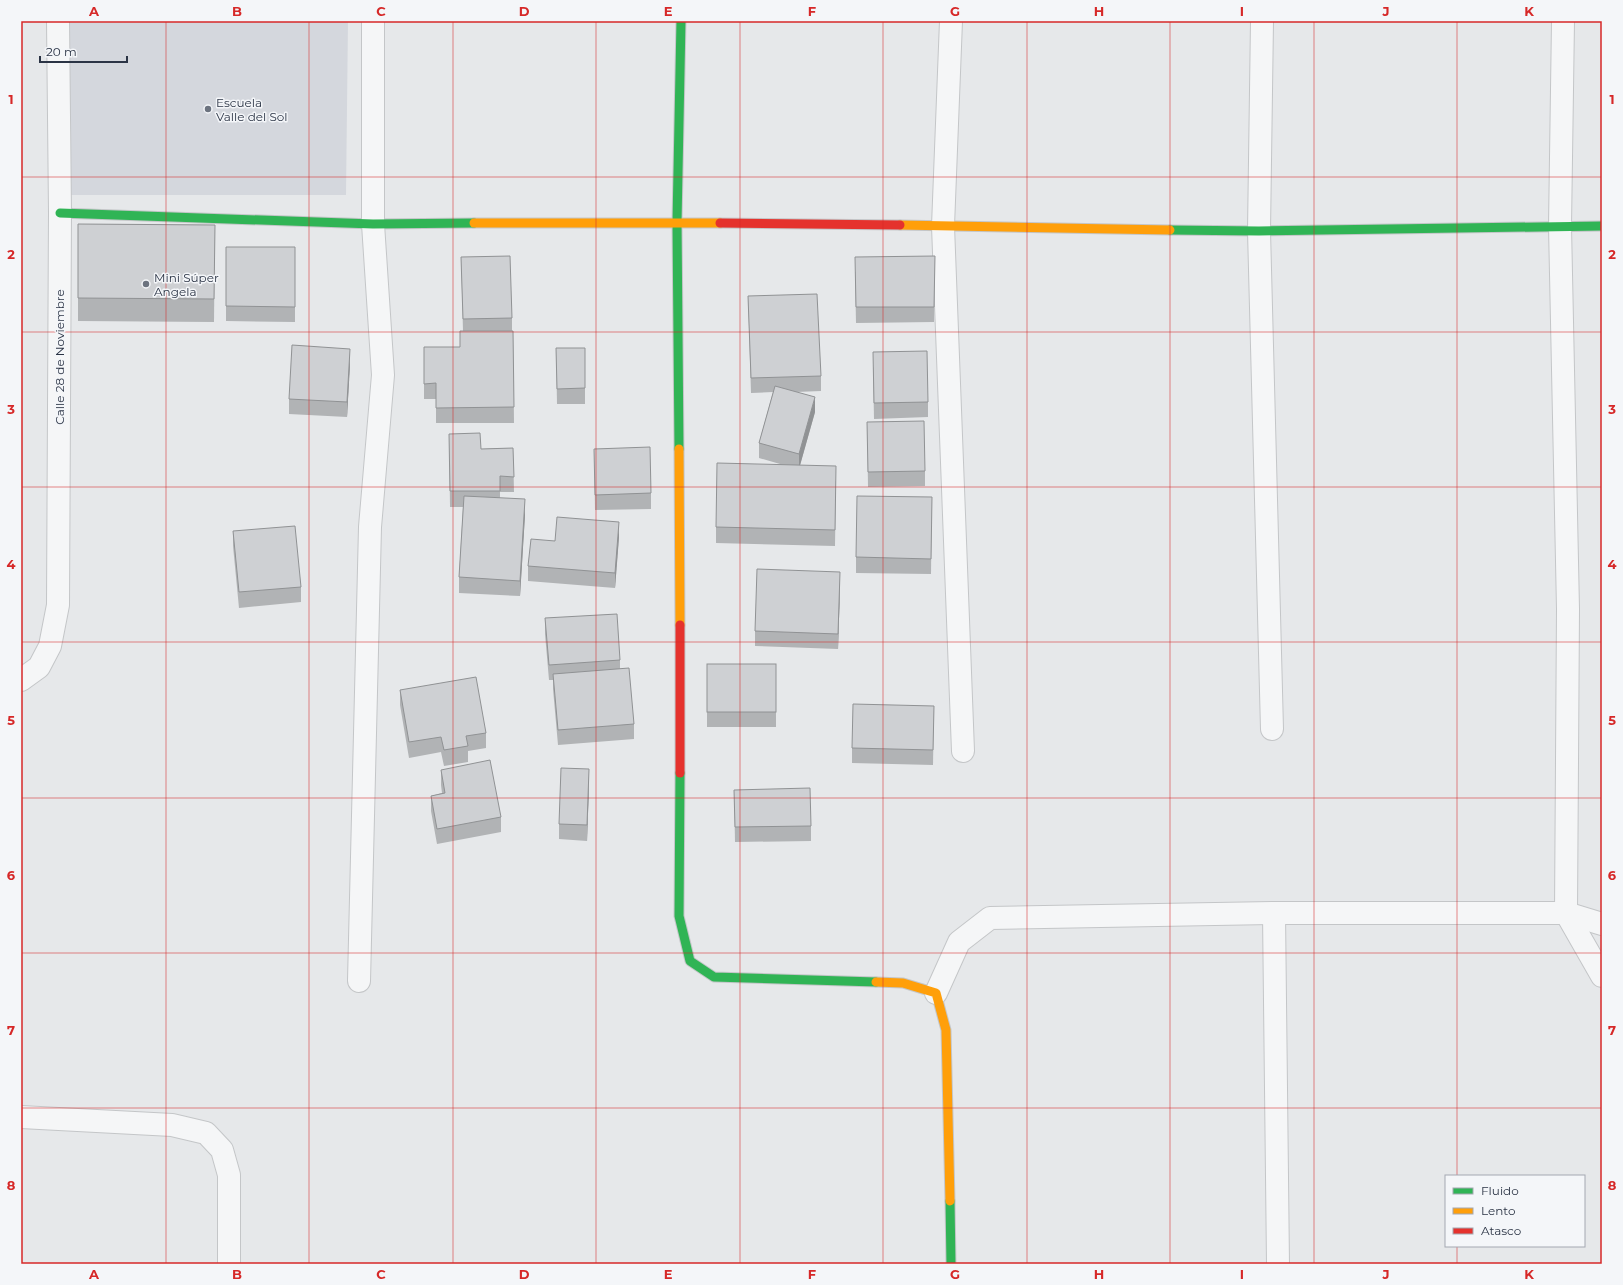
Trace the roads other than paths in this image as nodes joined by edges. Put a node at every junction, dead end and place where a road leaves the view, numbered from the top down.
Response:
1 (58, 21) edge
2 (373, 21) edge
3 (681, 21) edge
4 (951, 21) edge
5 (1262, 21) edge
6 (1563, 21) edge
7 (60, 213) junction
8 (677, 222) junction
9 (373, 224) junction
10 (943, 226) junction
11 (1560, 226) junction
12 (1602, 226) edge
13 (1259, 231) junction
14 (21, 680) edge
15 (1272, 729) dead end
16 (963, 751) dead end
17 (1274, 913) junction
18 (1566, 913) junction
19 (1602, 924) edge
20 (1602, 976) edge
21 (359, 981) dead end
22 (936, 993) junction
23 (21, 1117) edge
24 (229, 1264) edge
25 (951, 1264) edge
26 (1278, 1264) edge

1 - 7 street, Calle 28 de Noviembre
2 - 9 street
3 - 8 street
4 - 10 street
5 - 13 street
6 - 11 street
7 - 9 street
7 - 14 street, Calle 28 de Noviembre
8 - 9 street
8 - 10 street
8 - 22 street
9 - 21 street
10 - 13 street
10 - 16 street
11 - 12 street
11 - 13 street
11 - 18 street
13 - 15 street
17 - 18 street
17 - 22 street
17 - 26 street
18 - 19 street
18 - 20 street
22 - 25 street
23 - 24 street

